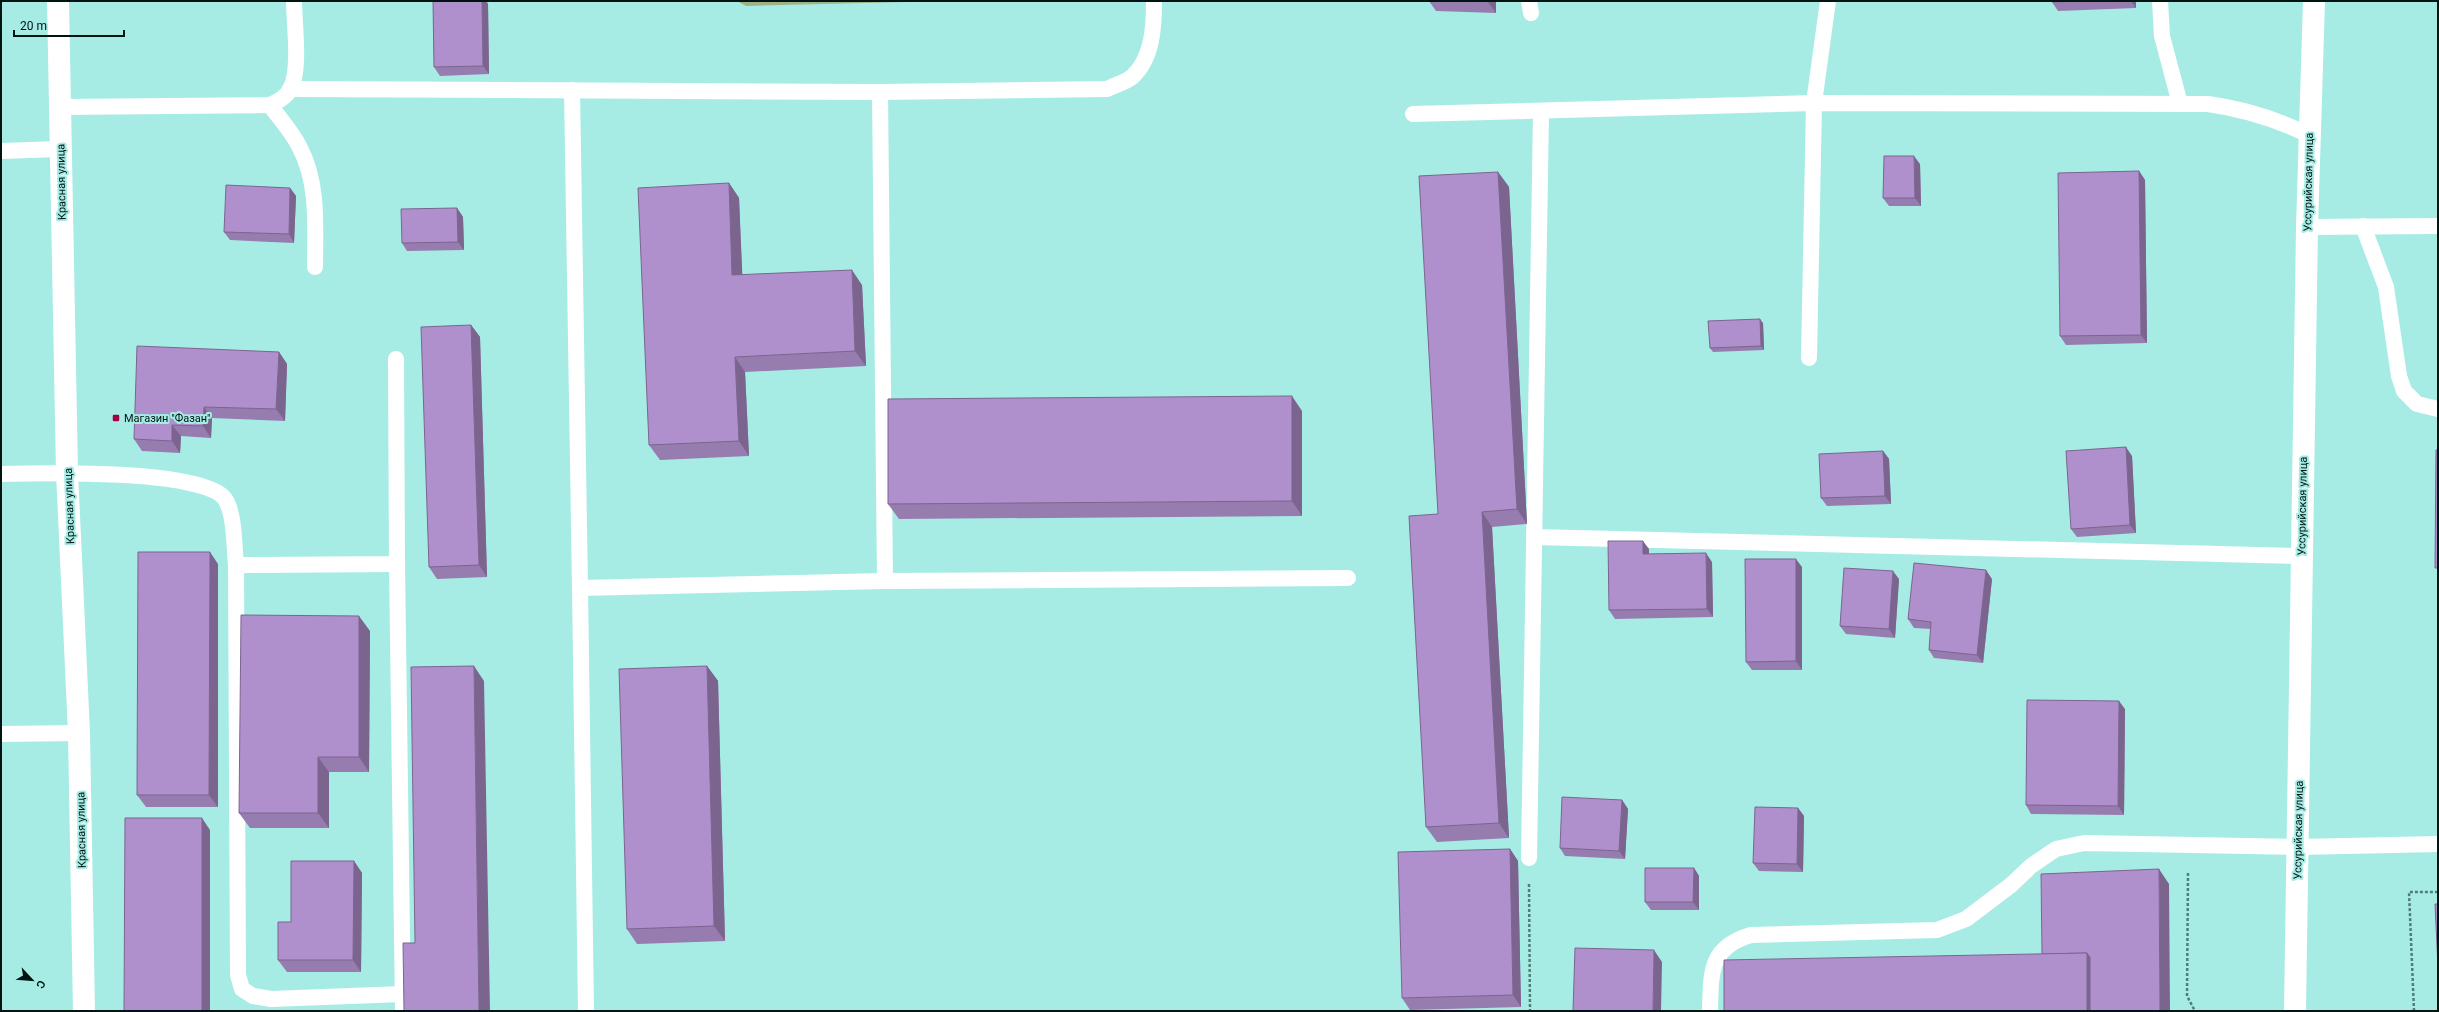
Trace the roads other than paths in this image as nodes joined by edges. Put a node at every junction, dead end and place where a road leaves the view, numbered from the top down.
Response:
1 (58, 1) edge
2 (294, 1) edge
3 (1154, 1) edge
4 (1828, 1) edge
5 (2160, 1) edge
6 (2314, 1) edge
7 (290, 90) junction
8 (572, 90) junction
9 (880, 92) junction
10 (1814, 103) junction
11 (2180, 104) junction
12 (270, 105) junction
13 (60, 107) junction
14 (1541, 111) junction
15 (1413, 114) dead end
16 (2309, 135) junction
17 (60, 149) junction
18 (1, 151) edge
19 (2363, 226) junction
20 (2438, 226) edge
21 (2307, 227) junction
22 (315, 267) dead end
23 (396, 358) dead end
24 (1809, 358) dead end
25 (2438, 409) edge
26 (67, 472) junction
27 (1, 474) edge
28 (1534, 537) junction
29 (2301, 556) junction
30 (397, 564) junction
31 (236, 565) junction
32 (1348, 578) dead end
33 (885, 581) junction
34 (580, 588) junction
35 (79, 733) junction
36 (1, 734) edge
37 (2438, 844) edge
38 (2298, 847) junction
39 (1529, 858) road end
40 (403, 994) junction
41 (84, 1011) edge
42 (403, 1011) edge
43 (586, 1011) edge
44 (1710, 1011) edge
45 (2295, 1011) edge

1 - 13 street, Красная улица
2 - 7 lane
3 - 9 lane
4 - 10 lane
5 - 11 lane
6 - 16 street, Уссурийская улица
7 - 8 lane
7 - 12 lane
8 - 9 lane
8 - 34 lane
9 - 33 lane
10 - 11 lane
10 - 14 lane
10 - 24 lane
11 - 16 lane
12 - 13 lane
12 - 22 lane
13 - 17 street, Красная улица
14 - 15 lane
14 - 28 lane
16 - 21 street, Уссурийская улица
17 - 18 lane
17 - 26 street, Красная улица
19 - 20 lane
19 - 21 lane
19 - 25 lane
21 - 29 street, Уссурийская улица
23 - 30 lane
26 - 27 lane
26 - 31 lane
26 - 35 street, Красная улица
28 - 29 lane
28 - 39 lane
29 - 38 street, Уссурийская улица
30 - 31 lane
30 - 40 lane
31 - 40 lane
32 - 33 lane
33 - 34 lane
34 - 43 lane
35 - 36 lane
35 - 41 street, Красная улица
37 - 38 lane
38 - 44 lane
38 - 45 street, Уссурийская улица
40 - 42 lane

